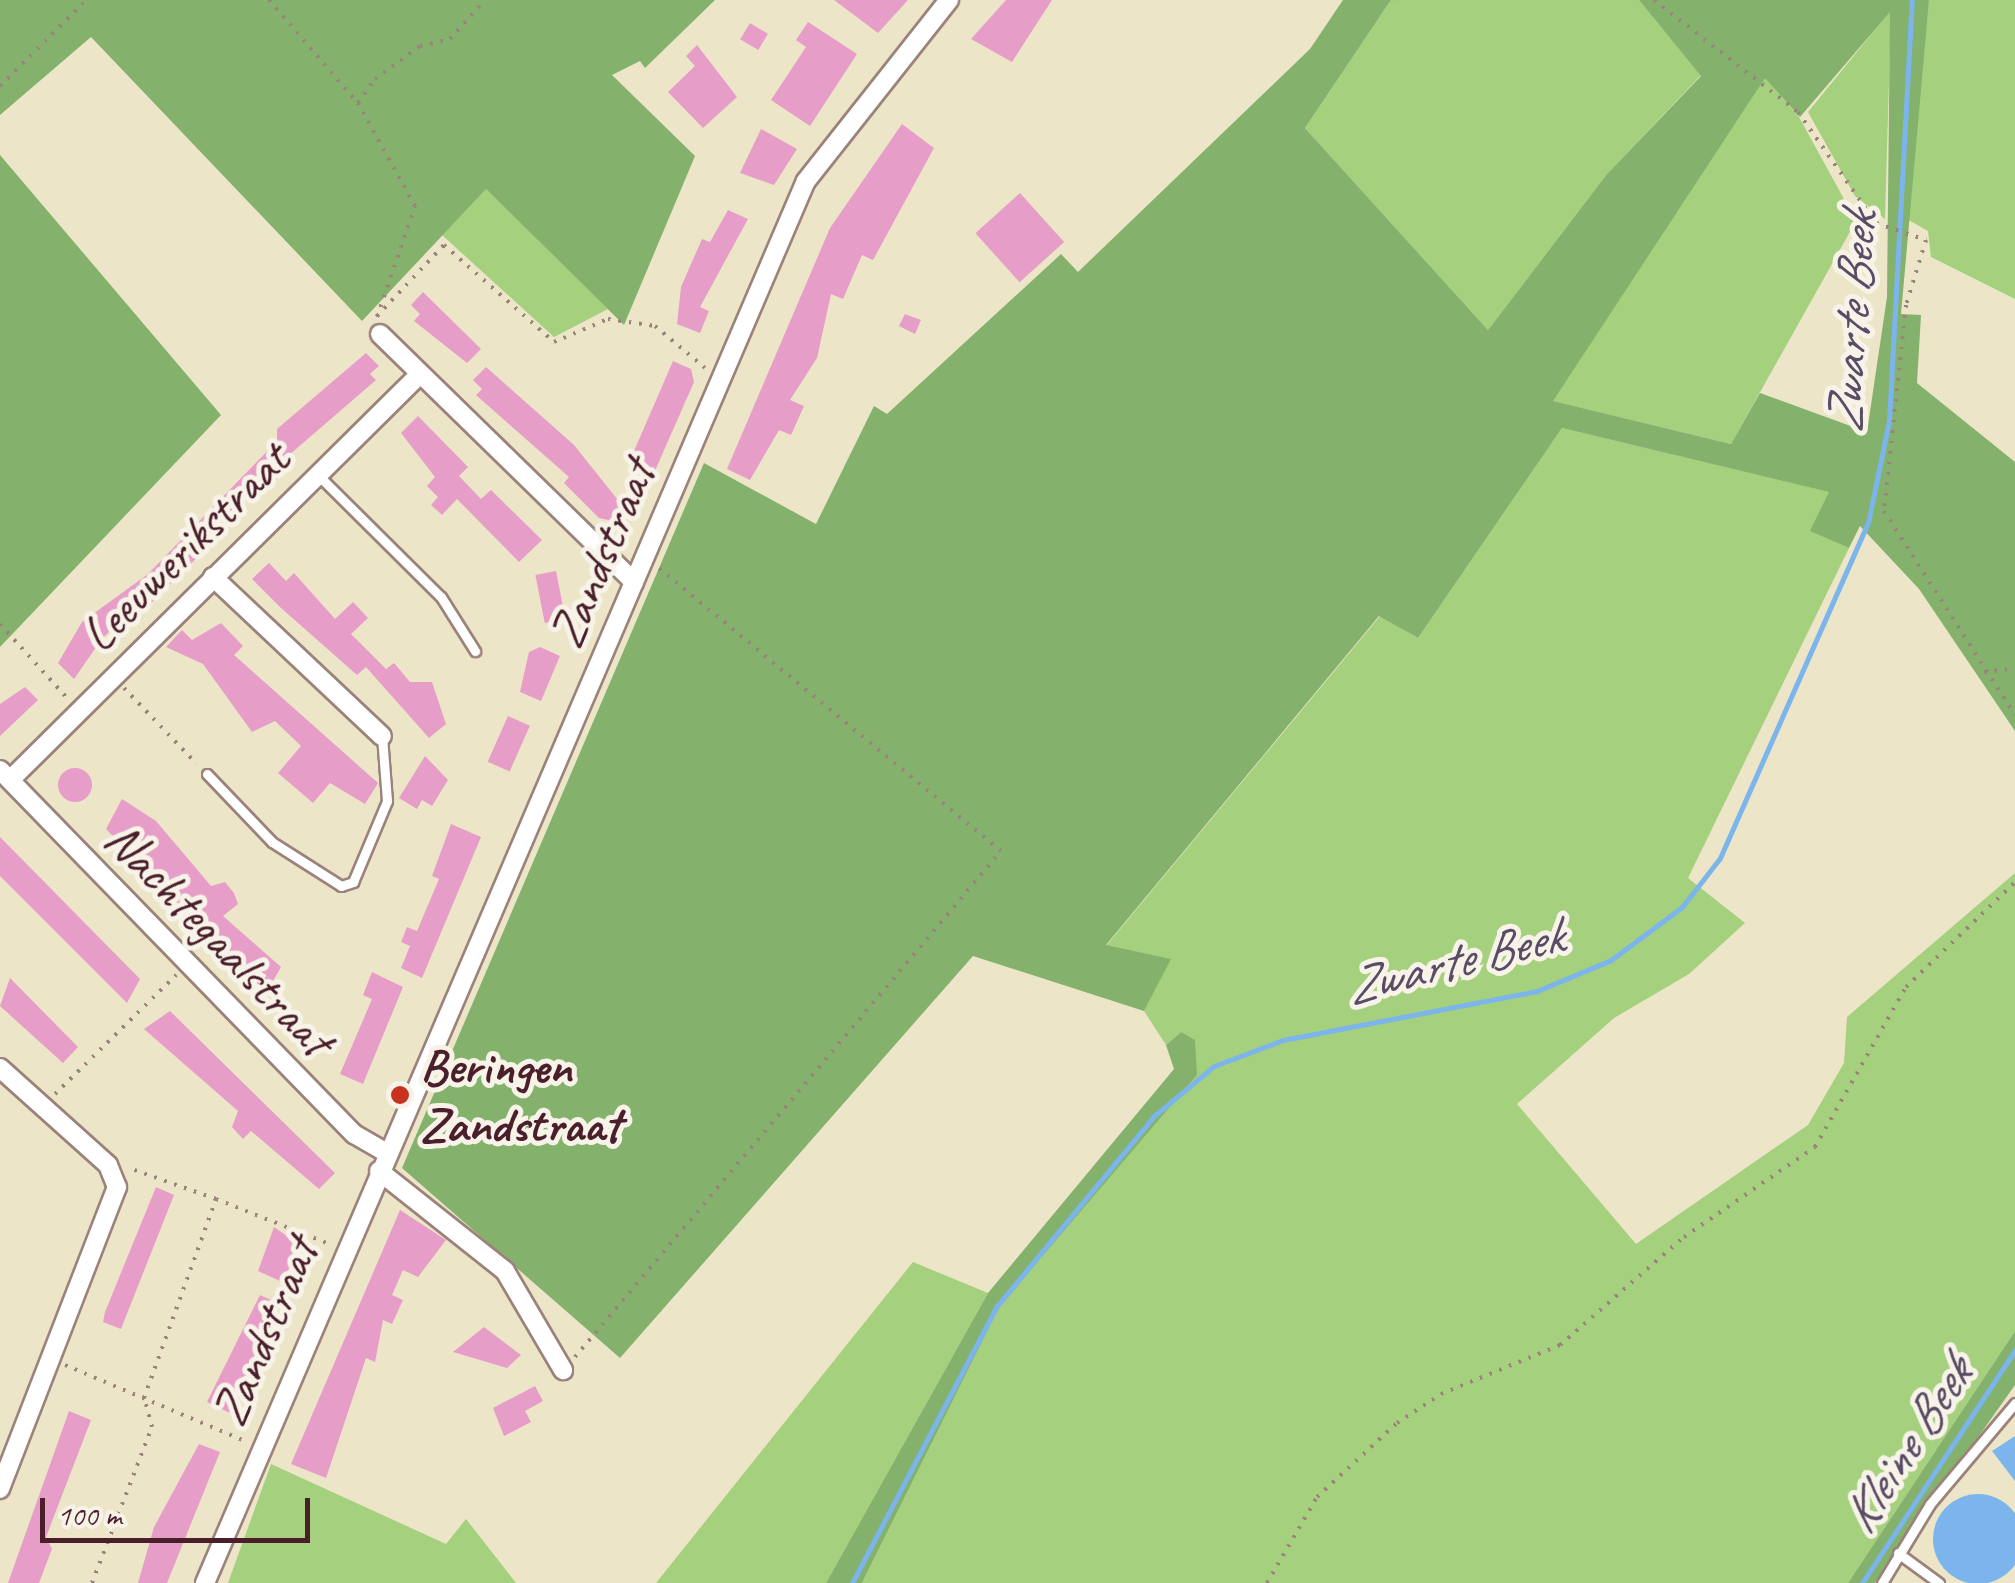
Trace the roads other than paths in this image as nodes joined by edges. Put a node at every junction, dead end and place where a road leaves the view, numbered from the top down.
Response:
1 (949, 0) edge
2 (378, 324) road end
3 (420, 374) junction
4 (316, 473) junction
5 (212, 576) junction
6 (634, 582) junction
7 (474, 651) dead end
8 (382, 736) joint
9 (207, 774) road end
10 (5, 775) edge
11 (0, 1068) edge
12 (383, 1162) junction
13 (563, 1370) road end
14 (2015, 1403) edge
15 (0, 1490) edge
16 (1898, 1553) junction
17 (206, 1583) edge
18 (1882, 1583) edge
19 (1940, 1583) edge

1 - 6 street, Zandstraat
2 - 3 street
3 - 4 street, Leeuwerikstraat
3 - 6 street
4 - 5 street, Leeuwerikstraat
4 - 7 lane
5 - 8 street
5 - 10 street, Leeuwerikstraat
6 - 12 street, Zandstraat
8 - 9 lane
10 - 12 street, Nachtegaalstraat
11 - 15 street
12 - 13 street
12 - 17 street, Zandstraat
14 - 16 lane
16 - 18 lane
16 - 19 lane

